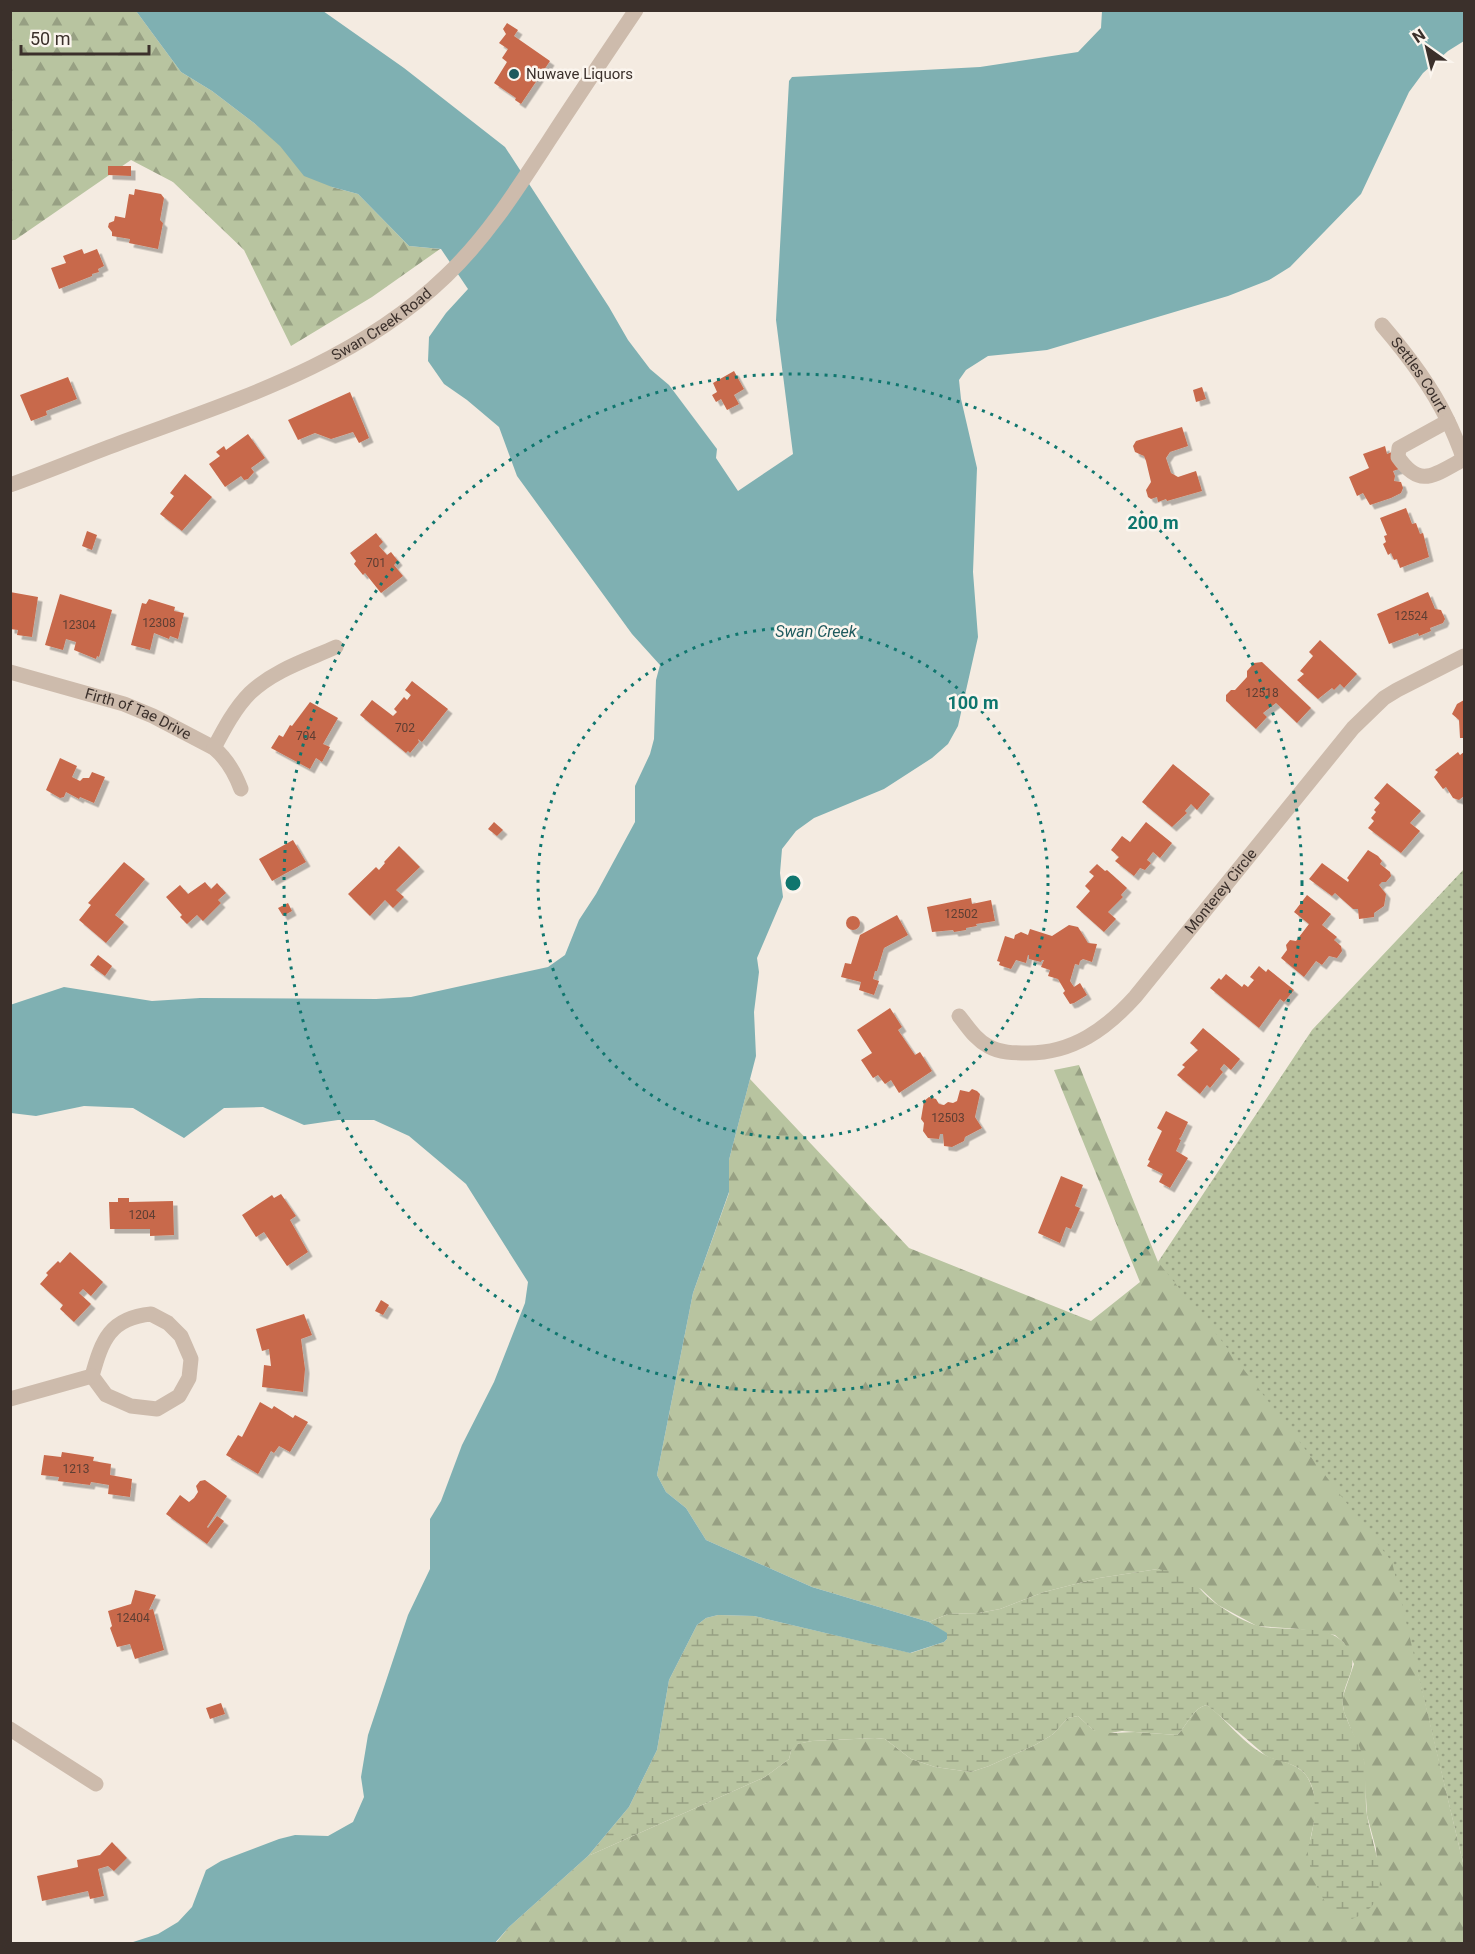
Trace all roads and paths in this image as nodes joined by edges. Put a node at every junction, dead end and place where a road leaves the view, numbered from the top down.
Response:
1 (636, 10) edge
2 (1382, 325) dead end
3 (1448, 422) junction
4 (1464, 460) edge
5 (10, 485) edge
6 (336, 646) dead end
7 (1464, 656) edge
8 (10, 672) edge
9 (214, 748) junction
10 (241, 789) dead end
11 (959, 1016) dead end
12 (92, 1376) junction
13 (10, 1399) edge
14 (10, 1729) edge
15 (96, 1784) dead end

1 - 5 street, Swan Creek Road
2 - 3 street, Settles Court
3 - 4 street, Settles Court
3 - 4 street
6 - 9 street
7 - 11 street, Monterey Circle
8 - 9 street, Firth of Tae Drive
9 - 10 street, Firth of Tae Drive
12 - 12 street
12 - 13 street
14 - 15 street

